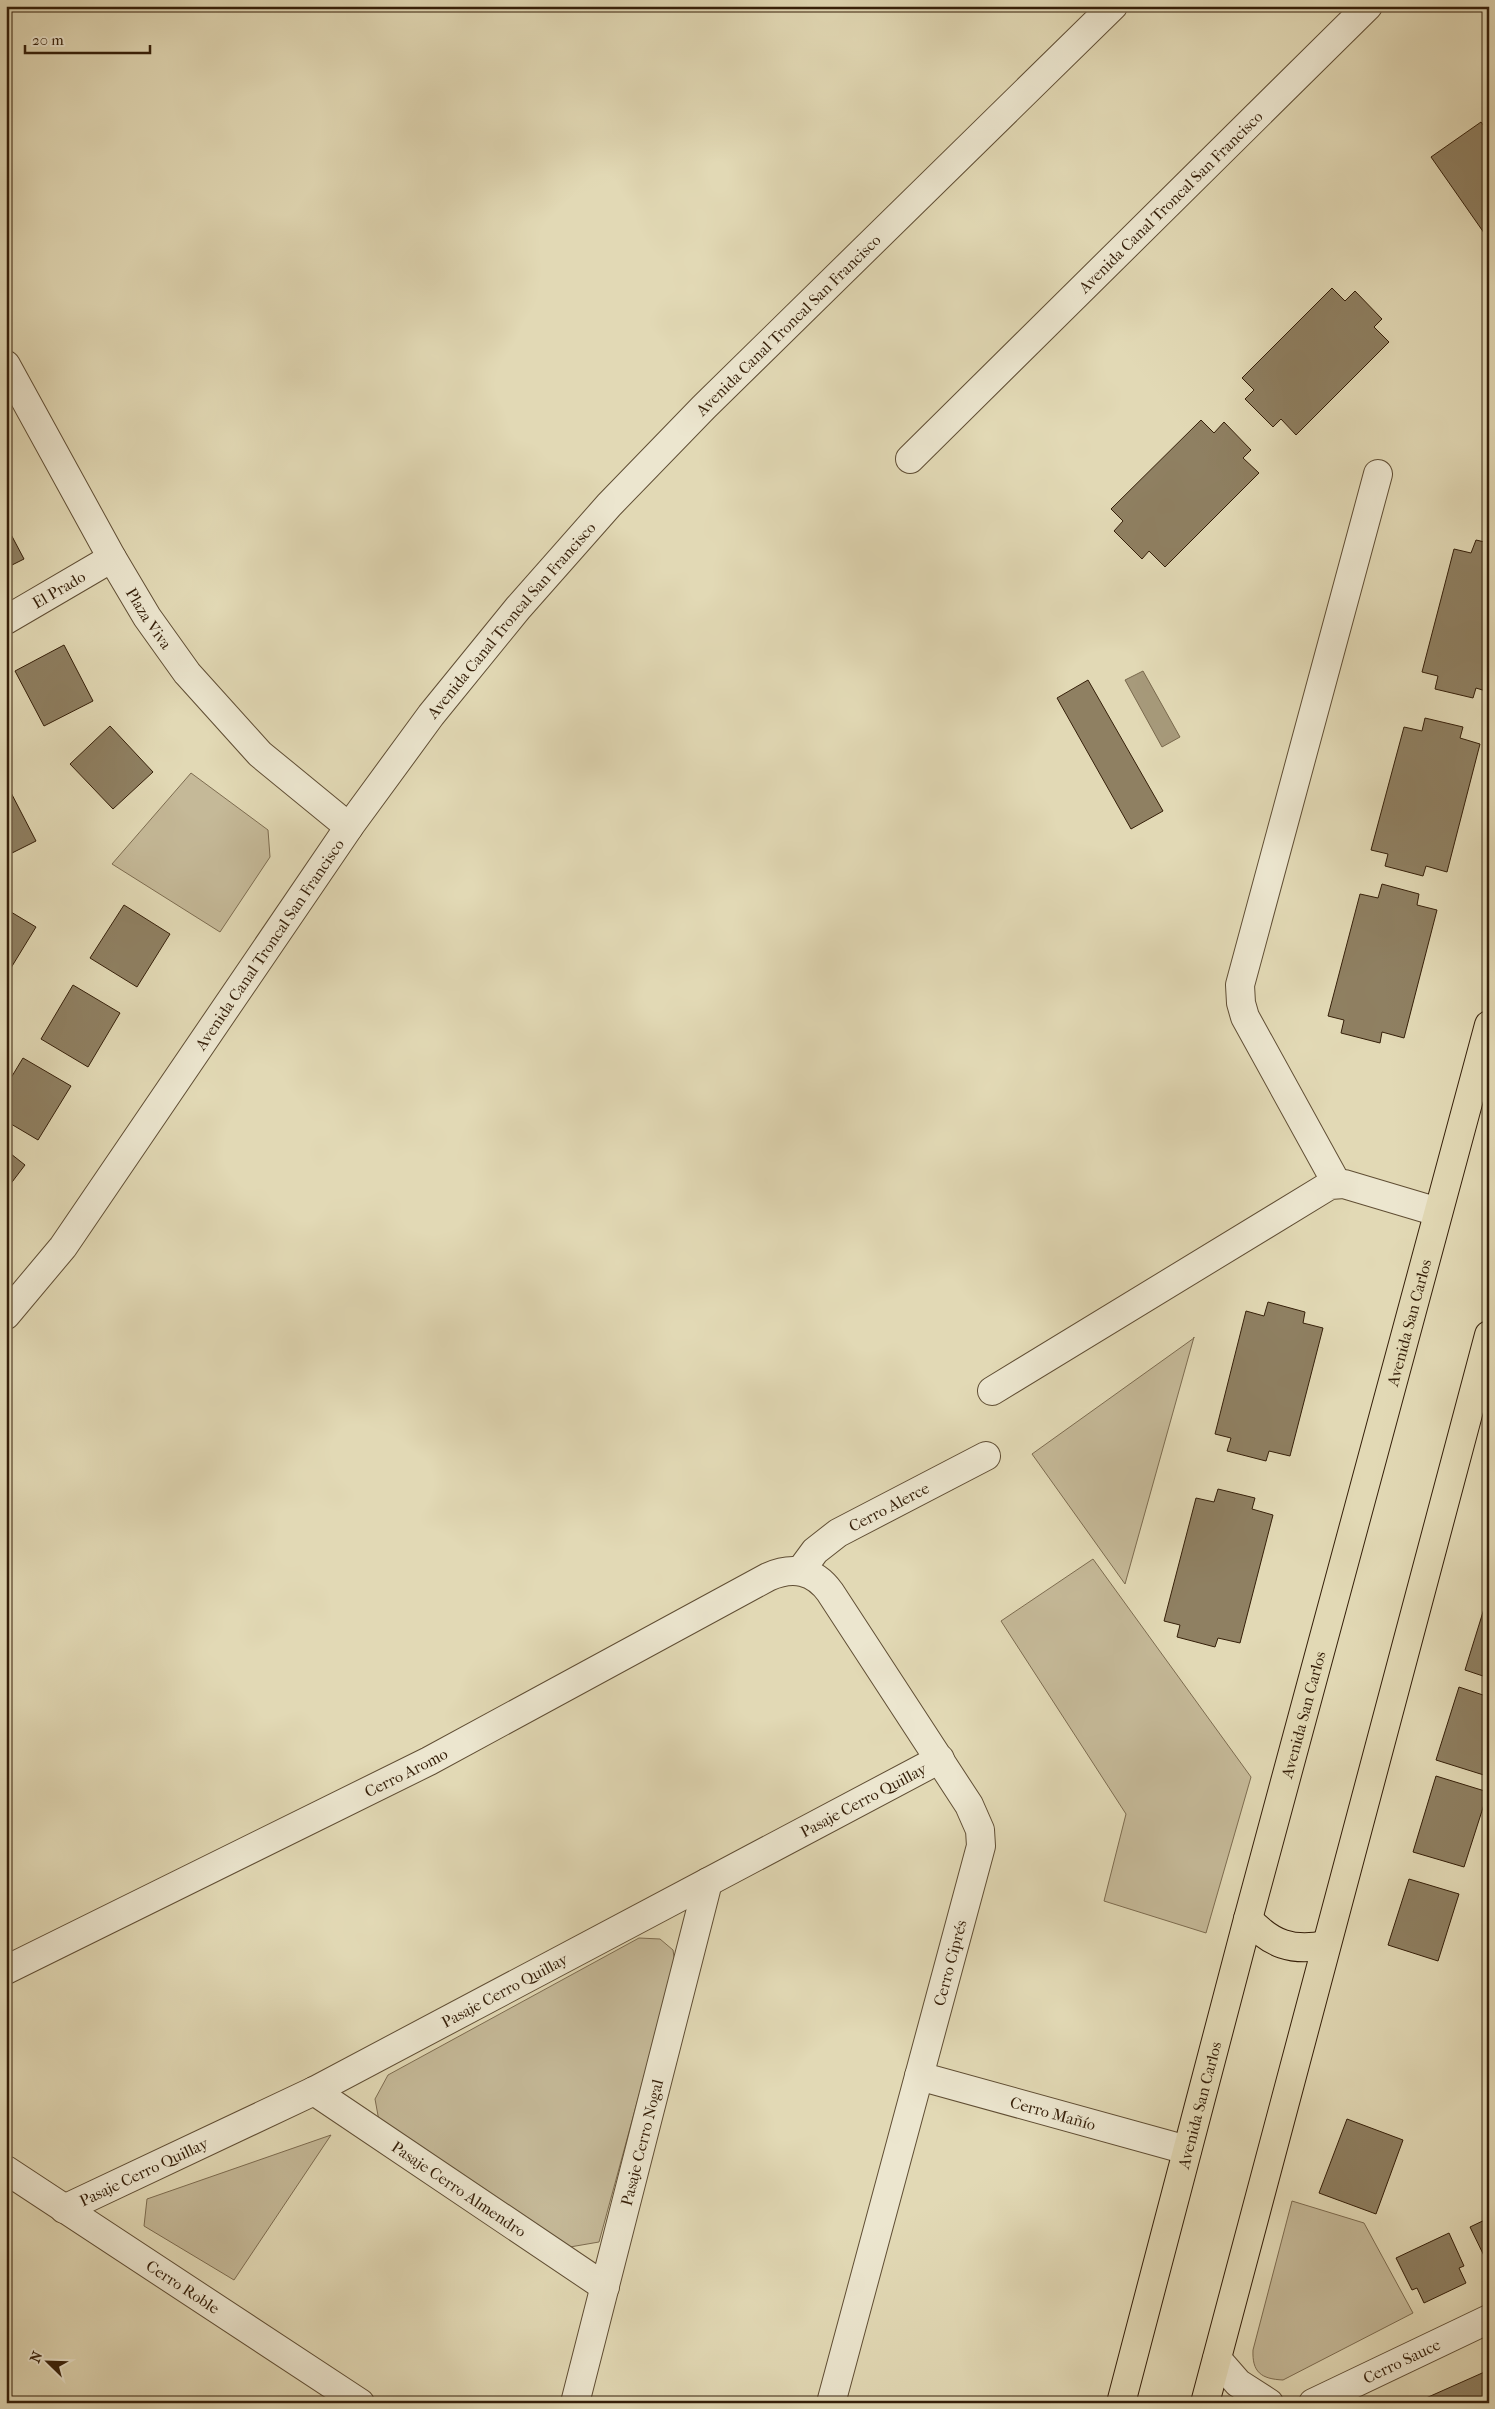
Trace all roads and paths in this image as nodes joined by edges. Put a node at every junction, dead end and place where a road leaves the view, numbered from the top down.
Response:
1 (1113, 6) edge
2 (1368, 6) edge
3 (6, 365) edge
4 (910, 459) dead end
5 (1378, 474) dead end
6 (112, 558) junction
7 (6, 620) edge
8 (349, 827) junction
9 (1489, 1025) edge
10 (1337, 1184) junction
11 (1438, 1212) junction
12 (6, 1314) edge
13 (1487, 1347) edge
14 (992, 1391) dead end
15 (986, 1456) dead end
16 (801, 1570) junction
17 (940, 1760) junction
18 (708, 1882) junction
19 (1248, 1919) junction
20 (1326, 1946) junction
21 (6, 1970) edge
22 (919, 2076) junction
23 (314, 2091) junction
24 (1187, 2150) junction
25 (6, 2170) edge
26 (64, 2209) junction
27 (605, 2287) junction
28 (1489, 2319) edge
29 (1217, 2359) junction
30 (360, 2403) edge
31 (575, 2403) edge
32 (831, 2403) edge
33 (1121, 2403) edge
34 (1205, 2403) edge
35 (1269, 2403) edge
36 (1313, 2403) edge

1 - 8 street, Avenida Canal Troncal San Francisco
2 - 4 street, Avenida Canal Troncal San Francisco
3 - 6 street, Plaza Viva
5 - 10 street
6 - 7 street, El Prado
6 - 8 street, Plaza Viva
8 - 12 street, Avenida Canal Troncal San Francisco
9 - 11 main road, Avenida San Carlos
10 - 11 street
10 - 14 street
11 - 19 main road, Avenida San Carlos
13 - 20 main road
15 - 16 street, Cerro Alerce
16 - 17 street, Cerro Ciprés
16 - 21 street, Cerro Aromo
17 - 18 street, Pasaje Cerro Quillay
17 - 22 street, Cerro Ciprés
18 - 23 street, Pasaje Cerro Quillay
18 - 27 street, Pasaje Cerro Nogal
19 - 20 main road
19 - 24 main road, Avenida San Carlos
20 - 29 main road
22 - 24 street, Cerro Mañío
22 - 32 street, Cerro Ciprés
23 - 26 street, Pasaje Cerro Quillay
23 - 27 street, Pasaje Cerro Almendro
24 - 33 main road, Avenida San Carlos
25 - 26 street, Cerro Roble
26 - 30 street, Cerro Roble
27 - 31 street, Pasaje Cerro Nogal
28 - 36 street, Cerro Sauce
29 - 34 main road
29 - 35 street

